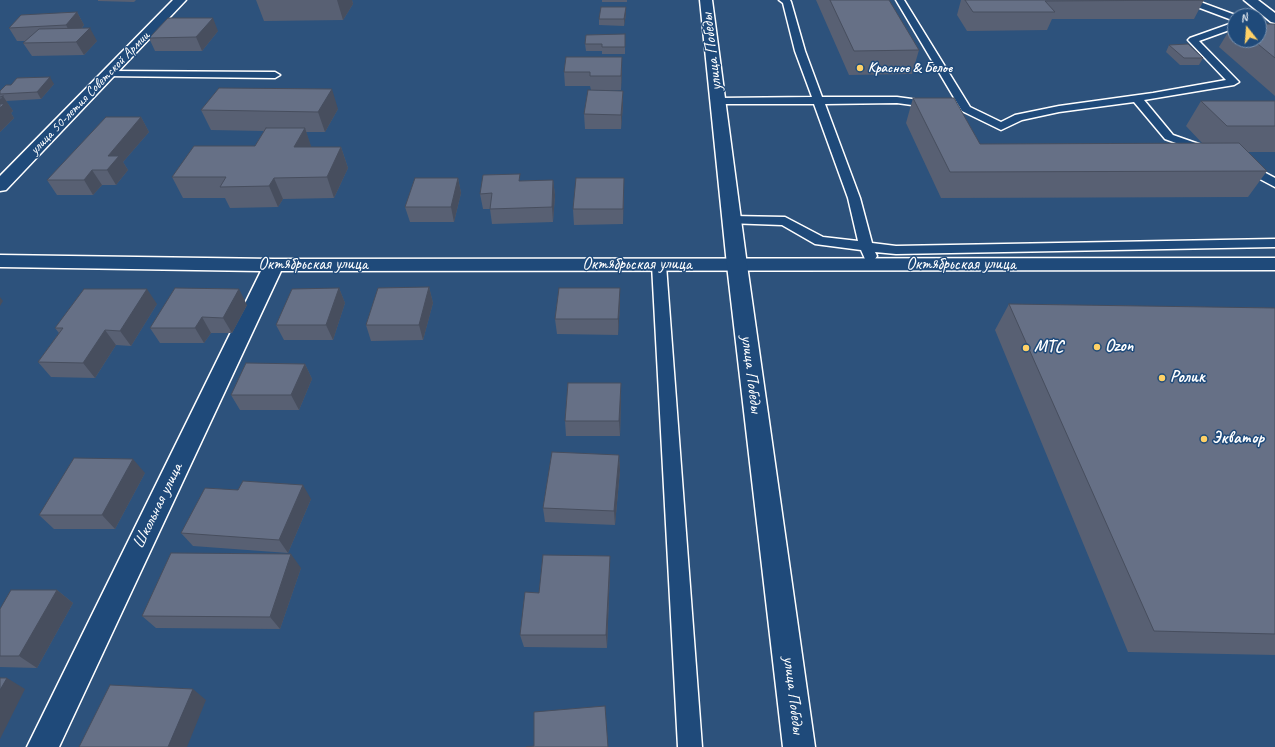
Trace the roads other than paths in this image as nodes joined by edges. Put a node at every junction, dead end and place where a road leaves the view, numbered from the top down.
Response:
1 (180, 0) edge
2 (706, 0) edge
3 (783, 0) edge
4 (900, 0) edge
5 (1187, 0) edge
6 (1250, 0) edge
7 (1227, 15) edge
8 (1273, 25) edge
9 (1227, 28) edge
10 (108, 74) junction
11 (275, 74) dead end
12 (1137, 99) junction
13 (718, 101) junction
14 (818, 101) junction
15 (966, 109) junction
16 (1220, 155) edge
17 (1234, 161) edge
18 (1275, 183) edge
19 (0, 186) edge
20 (732, 220) junction
21 (1275, 243) edge
22 (866, 247) junction
23 (0, 262) edge
24 (1275, 264) edge
25 (274, 265) junction
26 (659, 265) junction
27 (873, 265) junction
28 (737, 266) junction
29 (43, 747) edge
30 (690, 747) edge
31 (799, 747) edge

1 - 10 street, улица 50-летия Советской Армии
2 - 13 street, улица Победы
3 - 14 lane
4 - 15 lane
5 - 7 lane
6 - 8 street
9 - 12 lane
10 - 11 lane
10 - 19 street, улица 50-летия Советской Армии
12 - 15 lane
12 - 16 lane
13 - 14 lane
13 - 20 street, улица Победы
14 - 15 lane
14 - 22 lane
17 - 18 lane
20 - 22 lane
20 - 28 street, улица Победы
21 - 22 lane
22 - 27 lane
23 - 25 street, Октябрьская улица
24 - 27 street, Октябрьская улица
25 - 26 street, Октябрьская улица
25 - 29 street, Школьная улица
26 - 28 street, Октябрьская улица
26 - 30 lane
27 - 28 street, Октябрьская улица
28 - 31 street, улица Победы

